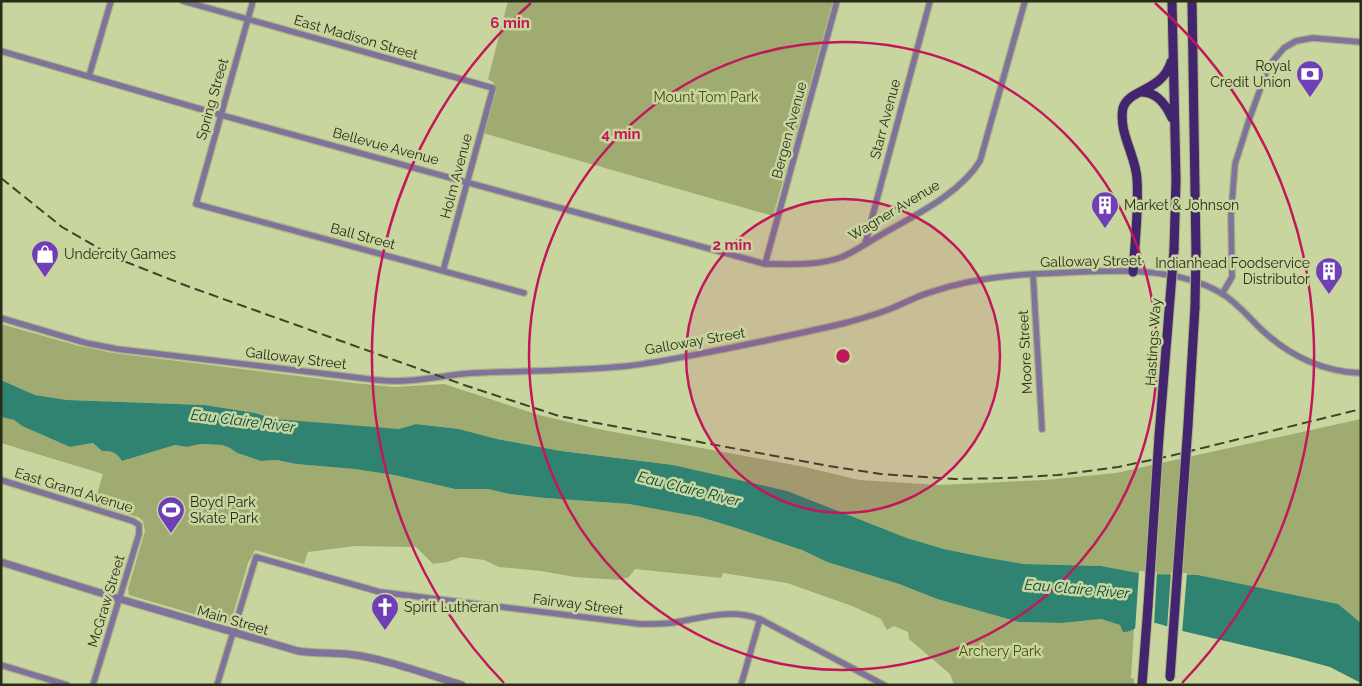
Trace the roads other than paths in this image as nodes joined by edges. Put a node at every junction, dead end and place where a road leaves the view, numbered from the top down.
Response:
1 (111, 1) edge
2 (184, 1) edge
3 (253, 1) edge
4 (837, 1) edge
5 (930, 1) edge
6 (1025, 1) edge
7 (1192, 1) edge
8 (1198, 1) edge
9 (1172, 2) edge
10 (1192, 16) junction
11 (248, 19) junction
12 (1361, 42) edge
13 (1, 51) edge
14 (1173, 52) junction
15 (89, 76) junction
16 (493, 88) joint
17 (1140, 92) junction
18 (221, 115) junction
19 (1174, 122) junction
20 (467, 181) junction
21 (196, 204) joint
22 (865, 244) junction
23 (765, 264) junction
24 (443, 271) junction
25 (1133, 272) junction
26 (1033, 274) junction
27 (524, 293) dead end
28 (1222, 294) junction
29 (1, 318) edge
30 (1361, 373) edge
31 (1042, 429) dead end
32 (1, 480) edge
33 (139, 525) joint
34 (1, 562) edge
35 (120, 599) junction
36 (760, 619) junction
37 (233, 633) junction
38 (1, 665) edge
39 (1170, 681) edge
40 (1143, 682) edge
41 (67, 685) edge
42 (93, 685) edge
43 (217, 685) edge
44 (462, 685) edge
45 (741, 685) edge
46 (884, 685) edge

1 - 15 street
2 - 11 street, East Madison Street
3 - 11 street, Spring Street
4 - 23 street, Bergen Avenue
5 - 22 street, Starr Avenue
6 - 22 street, Wagner Avenue
7 - 10 main road
8 - 10 main road
9 - 14 main road, Hastings Way
10 - 39 main road, bridge
11 - 16 street, East Madison Street
11 - 18 street, Spring Street
12 - 28 street
13 - 15 street, Bellevue Avenue
14 - 17 main road
14 - 19 main road, Hastings Way
15 - 18 street, Bellevue Avenue
16 - 20 street, Holm Avenue
17 - 19 main road
17 - 25 main road
18 - 20 street, Bellevue Avenue
18 - 21 street, Spring Street
19 - 40 main road, Hastings Way, bridge
20 - 23 street, Bellevue Avenue
20 - 24 street, Holm Avenue
21 - 24 street, Ball Street
22 - 23 street, Wagner Avenue
24 - 27 street, Ball Street
25 - 26 street, Galloway Street
25 - 28 street, Galloway Street
26 - 29 street, Galloway Street
26 - 31 street, Moore Street
28 - 30 street, Galloway Street
32 - 33 street, East Grand Avenue
33 - 35 street, McGraw Street
34 - 35 street, Main Street
35 - 37 street, Main Street
35 - 42 street, McGraw Street
36 - 37 street, Fairway Street
36 - 45 street
36 - 46 street, Fairway Street
37 - 43 street
37 - 44 street, Main Street
38 - 41 street

